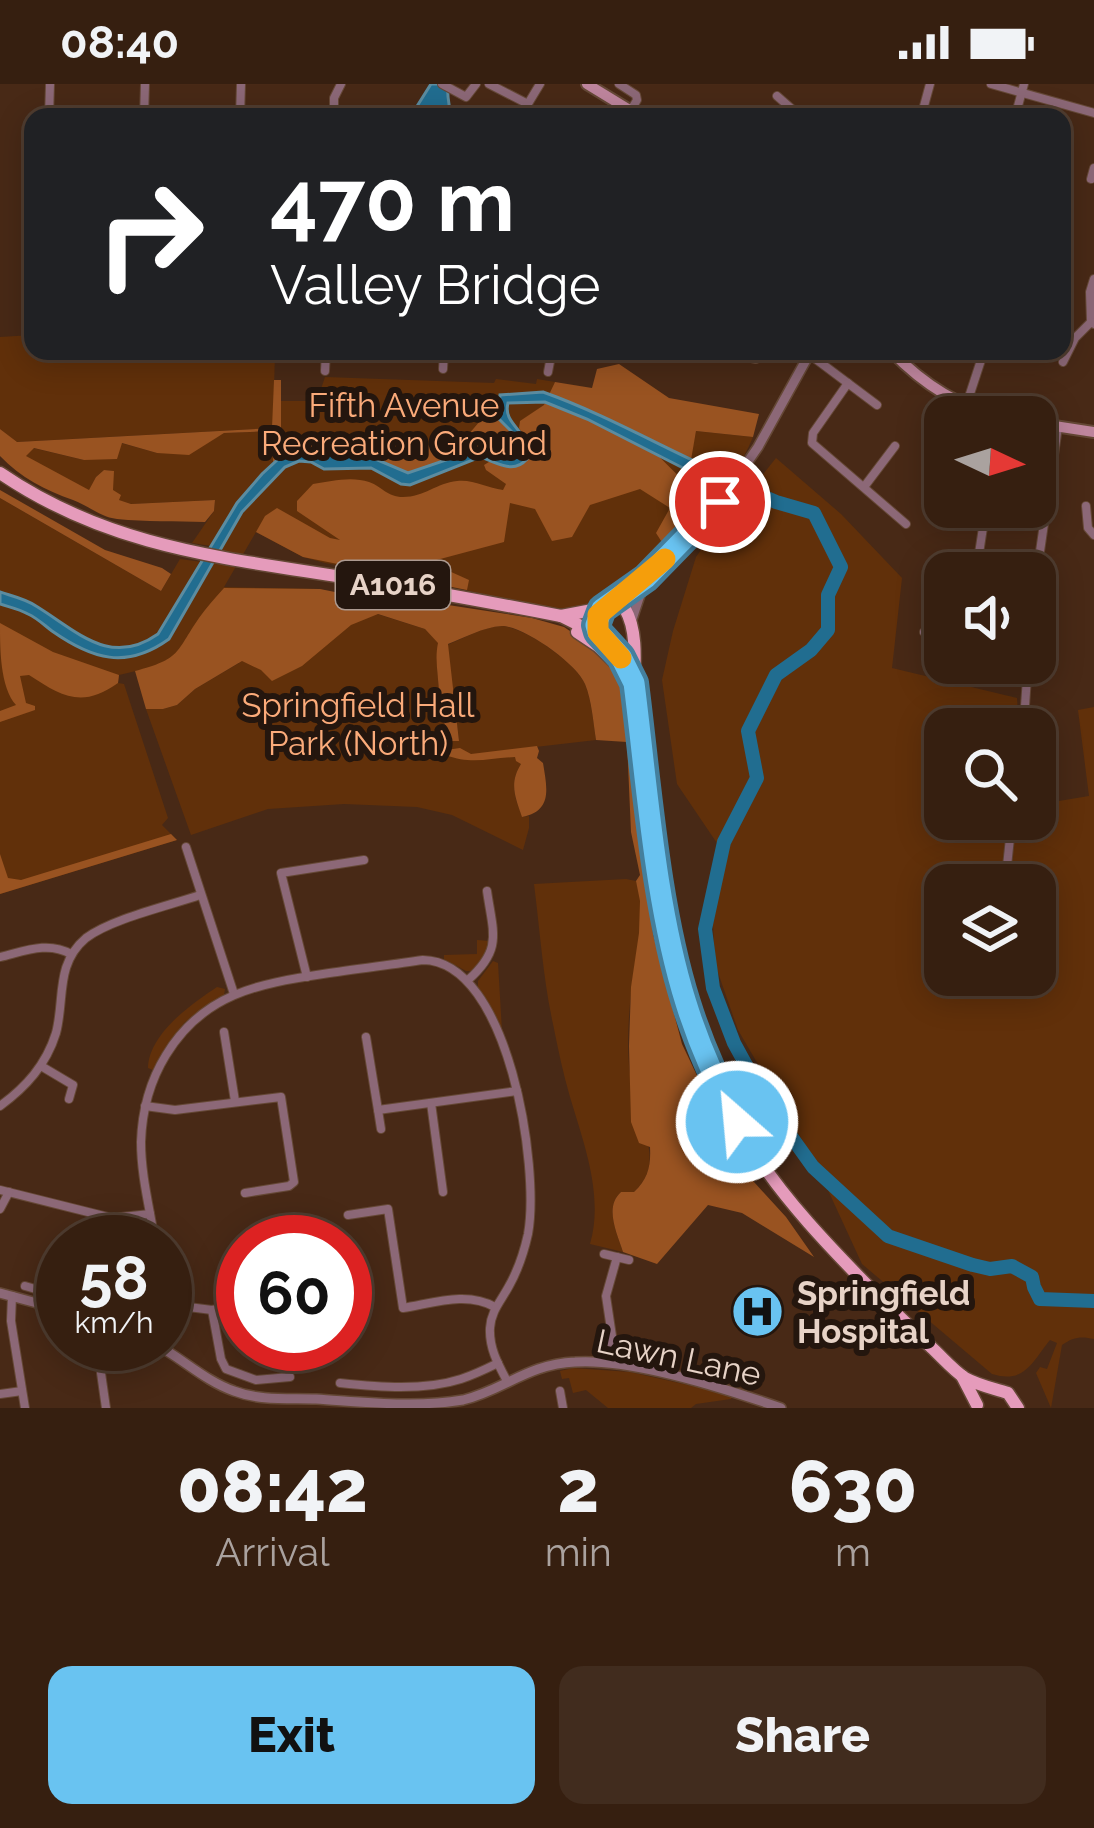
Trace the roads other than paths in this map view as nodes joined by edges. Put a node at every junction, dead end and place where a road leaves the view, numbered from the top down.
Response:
1 (476, 84) edge
2 (489, 84) edge
3 (540, 84) edge
4 (587, 84) edge
5 (619, 84) edge
6 (991, 84) edge
7 (444, 86) edge
8 (1023, 88) edge
9 (777, 96) dead end
10 (528, 104) junction
11 (526, 108) edge
12 (621, 108) edge
13 (630, 108) edge
14 (791, 108) edge
15 (1094, 113) edge
16 (1094, 278) edge
17 (1092, 301) edge
18 (1093, 323) edge
19 (1071, 346) edge
20 (326, 360) edge
21 (444, 360) edge
22 (550, 360) edge
23 (806, 360) edge
24 (820, 360) edge
25 (901, 360) edge
26 (981, 360) edge
27 (443, 369) dead end
28 (326, 370) dead end
29 (548, 372) dead end
30 (848, 383) junction
31 (949, 396) edge
32 (969, 396) edge
33 (877, 405) dead end
34 (1058, 427) joint
35 (1094, 432) edge
36 (895, 446) dead end
37 (0, 473) edge
38 (864, 487) junction
39 (1086, 506) dead end
40 (906, 524) dead end
41 (1094, 535) edge
42 (1040, 552) edge
43 (646, 578) junction
44 (605, 608) junction
45 (532, 610) junction
46 (561, 616) junction
47 (631, 623) junction
48 (604, 637) junction
49 (634, 683) junction
50 (186, 847) dead end
51 (364, 860) dead end
52 (487, 891) dead end
53 (200, 895) junction
54 (71, 954) junction
55 (0, 957) edge
56 (308, 977) junction
57 (468, 980) junction
58 (234, 994) junction
59 (224, 1031) dead end
60 (366, 1037) dead end
61 (41, 1066) junction
62 (517, 1091) junction
63 (69, 1100) dead end
64 (235, 1101) junction
65 (430, 1103) junction
66 (0, 1106) edge
67 (146, 1106) junction
68 (378, 1110) junction
69 (381, 1129) dead end
70 (5, 1191) edge
71 (443, 1192) dead end
72 (245, 1193) dead end
73 (0, 1209) edge
74 (150, 1214) joint
75 (348, 1215) dead end
76 (604, 1254) dead end
77 (617, 1257) junction
78 (629, 1260) dead end
79 (25, 1286) dead end
80 (36, 1289) edge
81 (6, 1295) edge
82 (36, 1303) edge
83 (192, 1307) edge
84 (495, 1307) junction
85 (216, 1309) edge
86 (212, 1310) junction
87 (11, 1321) junction
88 (0, 1322) edge
89 (610, 1363) junction
90 (498, 1364) junction
91 (192, 1367) edge
92 (100, 1373) dead end
93 (961, 1376) junction
94 (290, 1377) dead end
95 (507, 1381) junction
96 (340, 1383) dead end
97 (22, 1390) junction
98 (992, 1390) junction
99 (560, 1391) dead end
100 (0, 1394) edge
101 (977, 1407) edge
102 (1016, 1407) edge
103 (25, 1408) edge
104 (106, 1408) edge
105 (563, 1408) edge
106 (781, 1408) edge

1 - 7 street
2 - 10 street
3 - 10 street
4 - 12 main road
5 - 13 street
6 - 8 street
8 - 15 street
9 - 14 street
10 - 11 street
16 - 17 street
17 - 18 street
18 - 19 street
20 - 28 street
21 - 27 street
22 - 29 street
23 - 43 street
24 - 30 street
25 - 31 main road
26 - 32 street
30 - 33 street
30 - 38 street
34 - 35 main road
34 - 42 street
36 - 38 street
37 - 45 main road, A1016
38 - 40 street
39 - 41 street
43 - 44 street
43 - 47 street
44 - 46 main road, A1016
44 - 47 main road
44 - 48 main road
45 - 46 main road, A1016
45 - 49 main road, A1016
46 - 48 main road, A1016
47 - 48 main road
47 - 49 main road
48 - 49 main road
49 - 93 main road
50 - 53 street
51 - 56 street
52 - 57 street
53 - 54 street
53 - 58 street
54 - 55 street
54 - 61 street
56 - 57 street
56 - 58 street
57 - 62 street
58 - 67 street
59 - 64 street
60 - 68 street
61 - 63 street
61 - 66 street
62 - 65 street
62 - 84 street
64 - 67 street
64 - 72 street
65 - 68 street
65 - 71 street
67 - 74 street
68 - 69 street
70 - 73 street
70 - 74 street
75 - 84 street
76 - 77 street
77 - 78 street
77 - 89 street
79 - 80 street
81 - 82 street
81 - 87 street
83 - 86 street
84 - 90 street
85 - 86 street
86 - 94 street
87 - 88 street
87 - 97 street
89 - 95 street, Lawn Lane
89 - 106 street, Lawn Lane
90 - 95 street
90 - 96 street
91 - 95 street, Lawn Lane
92 - 104 street
93 - 98 main road
93 - 101 main road
97 - 100 street
97 - 103 street
98 - 101 main road
98 - 102 main road
99 - 105 street

